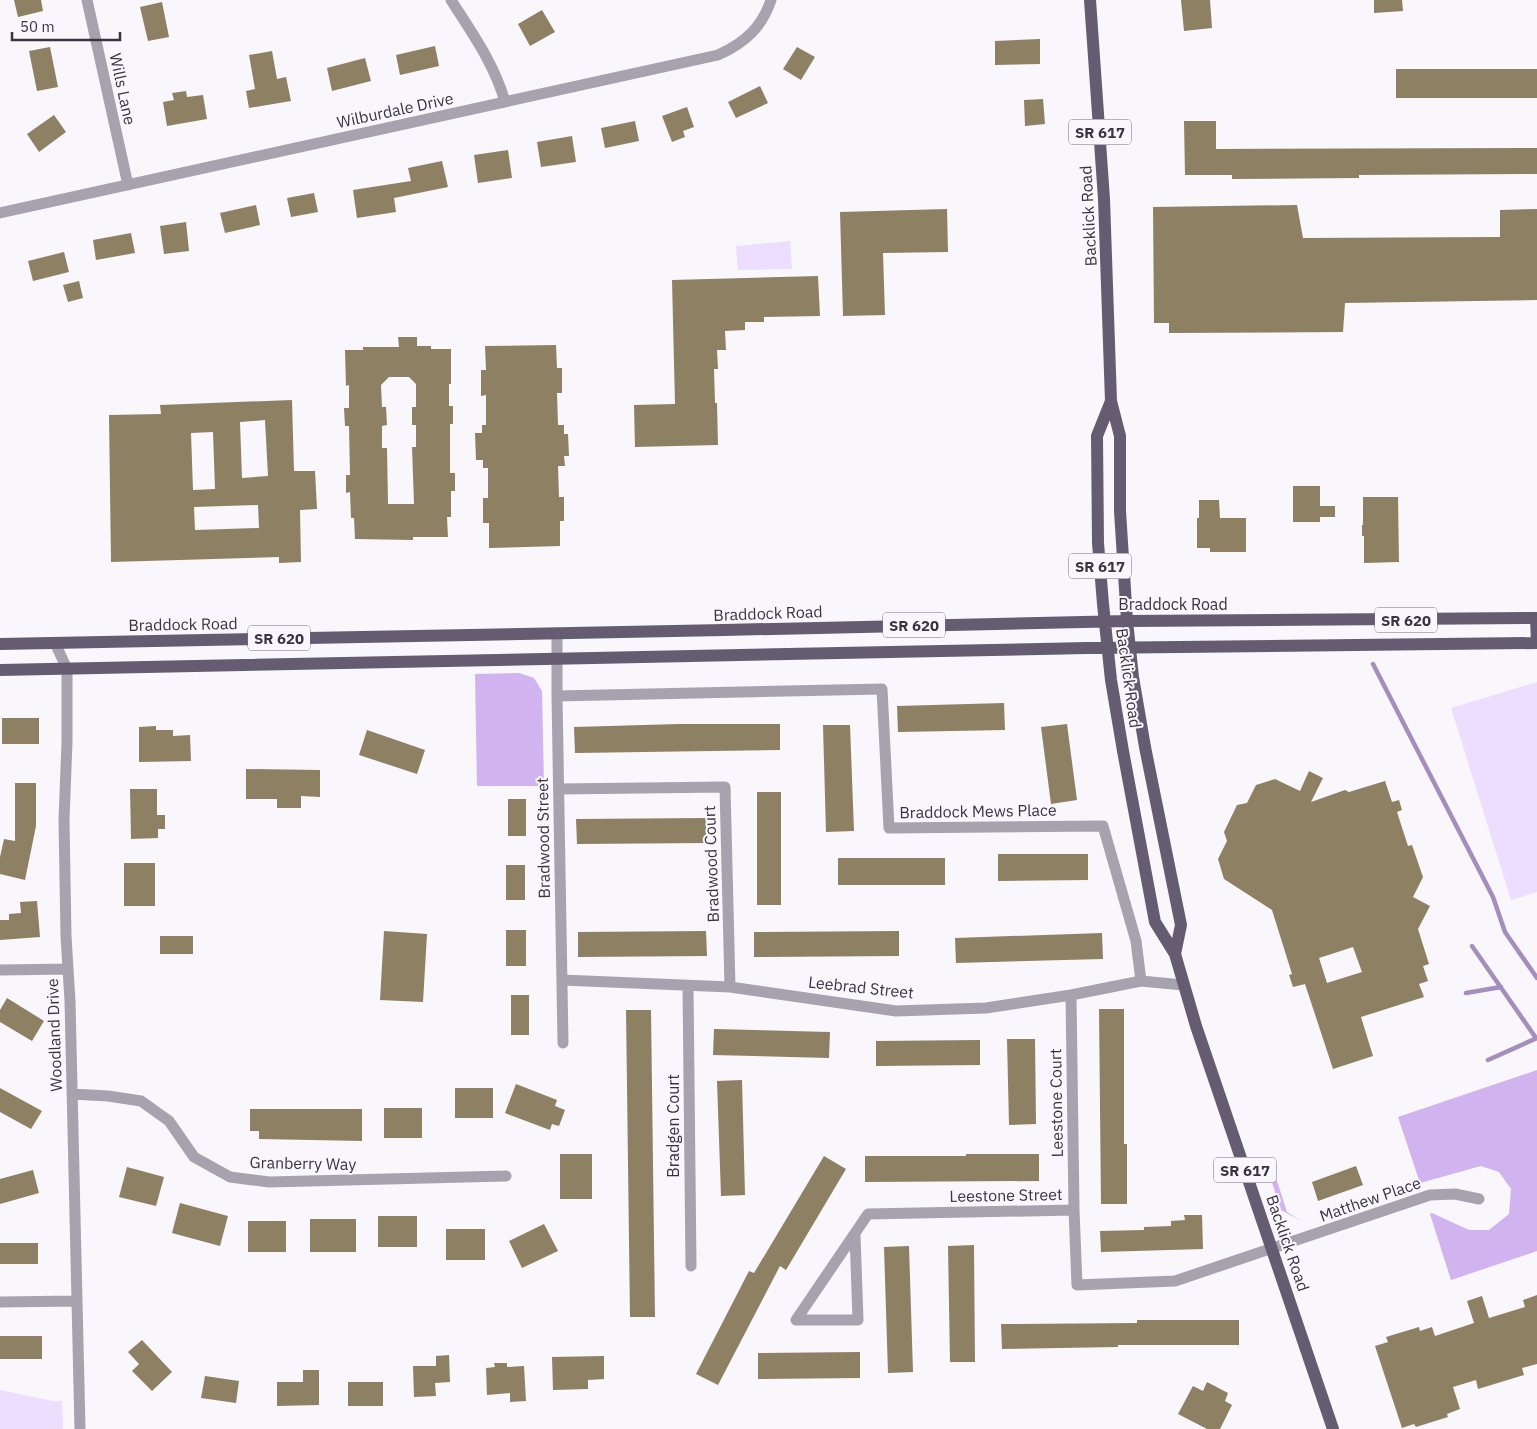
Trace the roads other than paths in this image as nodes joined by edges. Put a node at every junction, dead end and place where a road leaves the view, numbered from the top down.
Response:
1 (87, 0) edge
2 (451, 0) edge
3 (771, 0) edge
4 (1090, 0) edge
5 (505, 102) junction
6 (128, 185) junction
7 (0, 214) edge
8 (1111, 401) junction
9 (1537, 618) edge
10 (1127, 620) junction
11 (1105, 621) junction
12 (557, 633) junction
13 (54, 643) junction
14 (1537, 643) edge
15 (0, 644) edge
16 (1108, 648) junction
17 (1130, 648) junction
18 (557, 659) junction
19 (67, 669) junction
20 (0, 670) edge
21 (557, 696) junction
22 (559, 789) junction
23 (1175, 954) junction
24 (68, 969) junction
25 (0, 970) edge
26 (562, 980) junction
27 (1141, 980) junction
28 (1183, 985) junction
29 (688, 986) junction
30 (730, 988) junction
31 (1071, 995) junction
32 (564, 1043) dead end
33 (72, 1094) junction
34 (506, 1176) dead end
35 (1479, 1199) dead end
36 (1074, 1210) junction
37 (855, 1235) junction
38 (1272, 1249) junction
39 (691, 1266) dead end
40 (0, 1302) edge
41 (76, 1302) junction
42 (80, 1429) edge
43 (1333, 1429) edge

1 - 6 street, Wills Lane
2 - 5 street
3 - 5 street, Wilburdale Drive
4 - 8 main road, Backlick Road / SR 617
5 - 6 street, Wilburdale Drive
6 - 7 street, Wilburdale Drive
8 - 10 main road, Backlick Road / SR 617
8 - 11 main road, Backlick Road / SR 617
9 - 10 main road, Braddock Road / SR 620
9 - 14 main road
10 - 11 main road, Braddock Road / SR 620
10 - 17 main road, Backlick Road / SR 617
11 - 12 main road, Braddock Road / SR 620
11 - 16 main road, Backlick Road / SR 617
12 - 13 main road, Braddock Road / SR 620
12 - 18 street, Bradwood Street
13 - 15 main road, Braddock Road / SR 620
13 - 19 street, Woodland Drive
14 - 17 main road, SR 620
16 - 17 main road, SR 620
16 - 18 main road, SR 620
16 - 23 main road, Backlick Road / SR 617
17 - 23 main road, Backlick Road / SR 617
18 - 19 main road, SR 620
18 - 21 street, Bradwood Street
19 - 20 main road, SR 620
19 - 24 street, Woodland Drive
21 - 22 street, Bradwood Street
21 - 27 street, Braddock Mews Place
22 - 26 street, Bradwood Street
22 - 30 street, Bradwood Court
23 - 28 main road, Backlick Road / SR 617
24 - 25 street
24 - 33 street, Woodland Drive
26 - 29 street, Leebrad Street
26 - 32 street, Bradwood Street
27 - 28 street, Leebrad Street
27 - 31 street, Leebrad Street
28 - 38 main road, Backlick Road / SR 617
29 - 30 street, Leebrad Street
29 - 39 street, Bradgen Court
30 - 31 street, Leebrad Street
31 - 36 street, Leestone Court
33 - 34 street, Granberry Way
33 - 41 street, Woodland Drive
35 - 38 street, Matthew Place
36 - 37 street, Leestone Street
36 - 38 street, Leestone Street
37 - 37 street, Leestone Street
38 - 43 main road, Backlick Road / SR 617
40 - 41 street
41 - 42 street, Woodland Drive

